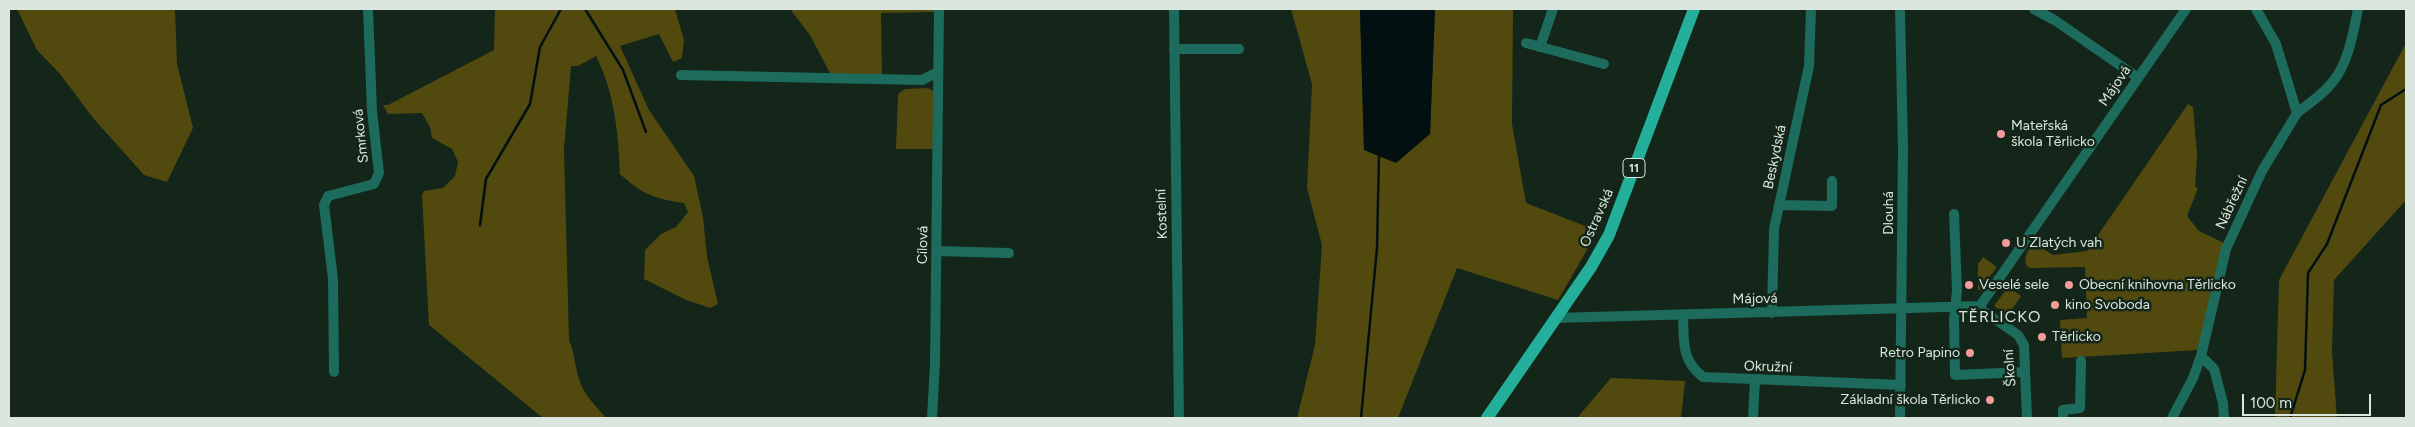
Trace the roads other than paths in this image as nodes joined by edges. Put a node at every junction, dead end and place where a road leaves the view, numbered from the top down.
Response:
1 (368, 9) edge
2 (939, 9) edge
3 (1174, 9) edge
4 (1553, 9) edge
5 (1694, 9) edge
6 (1810, 9) edge
7 (1900, 9) edge
8 (2034, 9) edge
9 (2186, 9) edge
10 (2256, 9) edge
11 (2358, 9) edge
12 (1526, 43) dead end
13 (1540, 47) junction
14 (1174, 49) junction
15 (1239, 49) dead end
16 (1604, 64) dead end
17 (938, 72) junction
18 (681, 76) dead end
19 (2137, 77) junction
20 (2297, 113) junction
21 (1832, 181) dead end
22 (1779, 205) junction
23 (1954, 214) dead end
24 (937, 252) junction
25 (1009, 253) dead end
26 (1980, 306) junction
27 (1956, 308) junction
28 (1903, 310) junction
29 (1772, 313) junction
30 (1683, 315) junction
31 (1555, 318) junction
32 (2201, 356) junction
33 (2081, 361) dead end
34 (334, 372) dead end
35 (2025, 372) junction
36 (1755, 380) junction
37 (1901, 385) junction
38 (932, 418) edge
39 (1179, 418) edge
40 (1487, 418) edge
41 (1753, 418) edge
42 (1900, 418) edge
43 (2027, 418) edge
44 (2063, 418) edge
45 (2172, 418) edge
46 (2224, 418) edge

1 - 34 street, Smrková
2 - 17 street, Cílová
3 - 14 street, Kostelní
4 - 13 street
5 - 31 main road, Ostravská / 11
6 - 22 street, Beskydská
7 - 28 street, Dlouhá
8 - 19 street
9 - 19 street, Májová
10 - 20 street
11 - 20 street, Nábřežní
12 - 13 street
13 - 16 street
14 - 15 street
14 - 39 street, Kostelní
17 - 18 street
17 - 24 street, Cílová
19 - 26 street, Májová
20 - 32 street, Nábřežní
21 - 22 street
22 - 29 street, Beskydská
23 - 27 street
24 - 25 street
24 - 38 street, Cílová
26 - 27 street, Májová
26 - 35 street, Školní
27 - 28 street, Májová
27 - 35 street
28 - 29 street, Májová
28 - 37 street, Dlouhá
29 - 30 street, Májová
30 - 31 street, Májová
30 - 36 street, Okružní
31 - 40 main road, Ostravská / 11
32 - 45 street, Nábřežní
32 - 46 street
33 - 44 street
35 - 43 street, Školní
36 - 37 street, Okružní
36 - 41 street
37 - 42 street, Dlouhá

